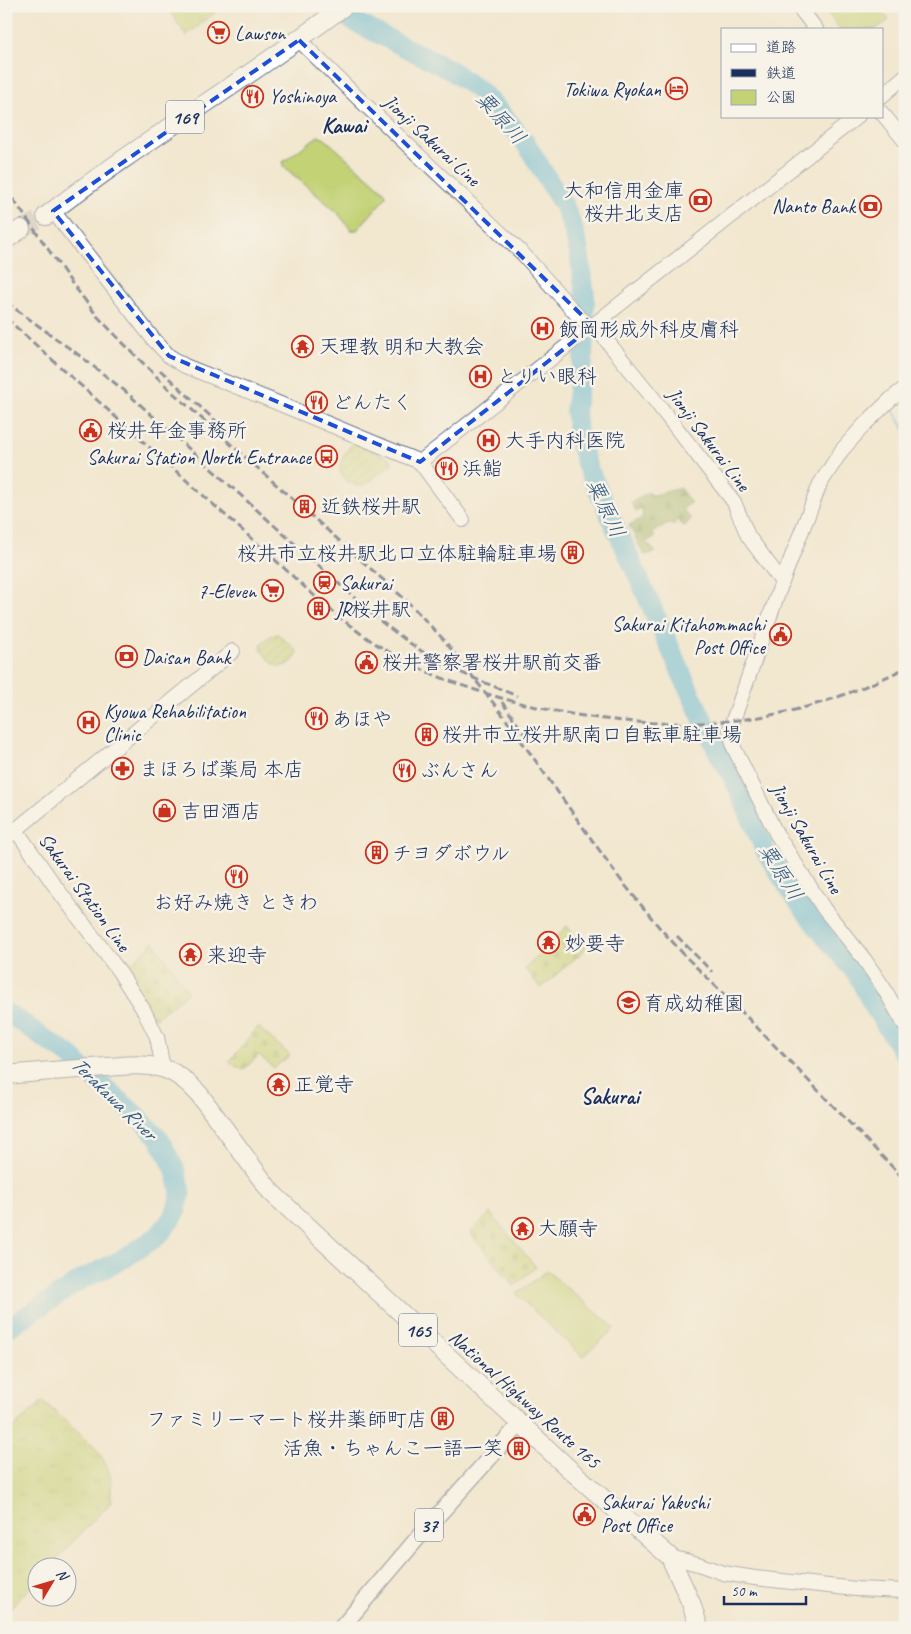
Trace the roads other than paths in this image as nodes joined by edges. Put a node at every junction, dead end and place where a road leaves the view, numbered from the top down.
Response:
1 (344, 6) edge
2 (798, 6) edge
3 (815, 28) edge
4 (299, 40) junction
5 (905, 76) edge
6 (884, 94) edge
7 (884, 115) edge
8 (855, 118) edge
9 (905, 141) edge
10 (49, 214) joint
11 (21, 230) tunnel mouth
12 (6, 240) edge
13 (598, 330) junction
14 (905, 388) edge
15 (420, 462) junction
16 (463, 520) dead end
17 (782, 582) junction
18 (233, 651) dead end
19 (11, 834) edge
20 (905, 1025) edge
21 (163, 1068) junction
22 (6, 1075) edge
23 (520, 1424) junction
24 (670, 1557) junction
25 (905, 1591) edge
26 (341, 1628) edge
27 (699, 1628) edge

1 - 4 highway, 169
2 - 3 main road
4 - 10 highway, 169
4 - 13 main road, Jionji Sakurai Line
5 - 6 main road
7 - 9 main road
8 - 13 main road
10 - 15 main road
11 - 12 highway
13 - 15 main road
13 - 17 main road, Jionji Sakurai Line
14 - 17 main road
15 - 16 main road
17 - 20 main road, Jionji Sakurai Line
18 - 19 main road, Sakurai Station Line
19 - 21 main road, Sakurai Station Line
21 - 22 highway, National Highway Route 165 / 165
21 - 23 highway, National Highway Route 165 / 165
23 - 24 highway, National Highway Route 165 / 165
23 - 26 main road, 37
24 - 25 main road
24 - 27 highway, National Highway Route 165 / 165

